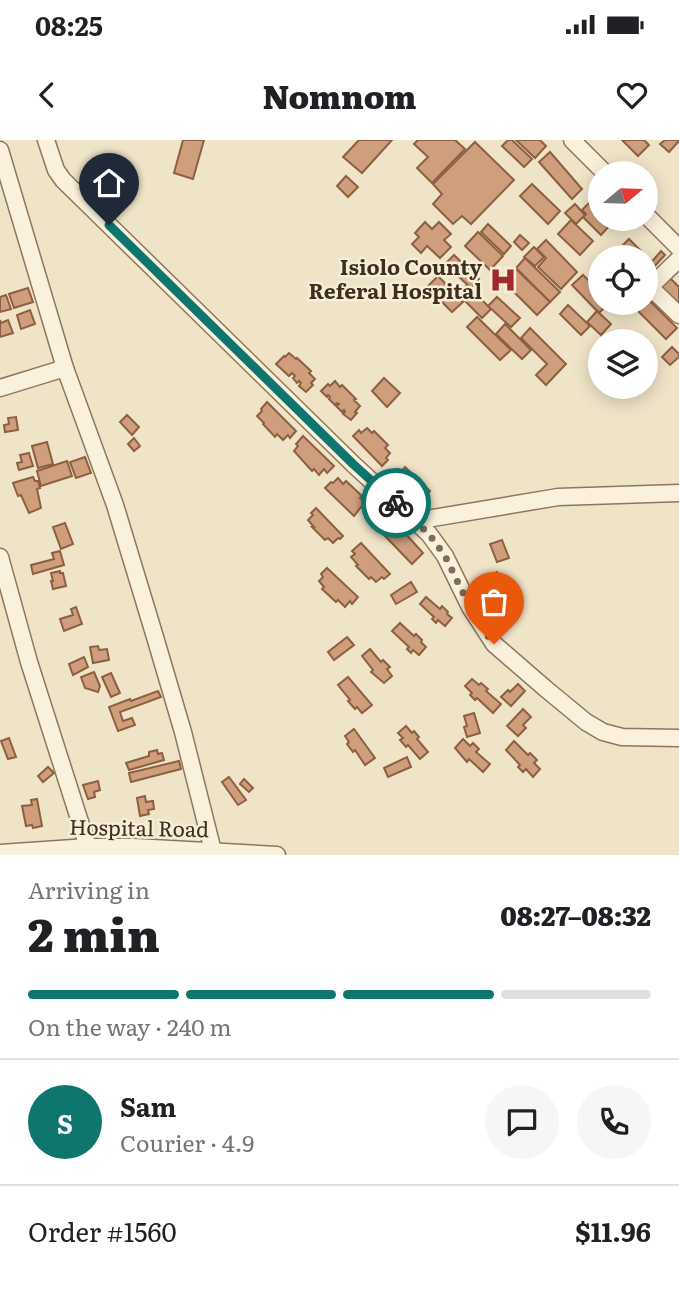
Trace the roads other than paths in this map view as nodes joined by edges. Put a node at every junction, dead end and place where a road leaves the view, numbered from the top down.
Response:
1 (46, 140) edge
2 (572, 140) edge
3 (0, 150) edge
4 (593, 161) edge
5 (658, 227) edge
6 (679, 248) edge
7 (679, 259) edge
8 (679, 315) edge
9 (65, 368) junction
10 (0, 388) edge
11 (679, 493) edge
12 (415, 521) junction
13 (0, 557) edge
14 (679, 738) edge
15 (88, 848) junction
16 (214, 851) junction
17 (0, 853) edge
18 (277, 855) edge

1 - 12 street
2 - 4 street
3 - 9 street
5 - 6 street
7 - 8 street
9 - 10 street
9 - 16 street
11 - 12 street
12 - 14 street
13 - 15 street
15 - 16 street, Hospital Road
15 - 17 street, Hospital Road
16 - 18 street, Hospital Road

